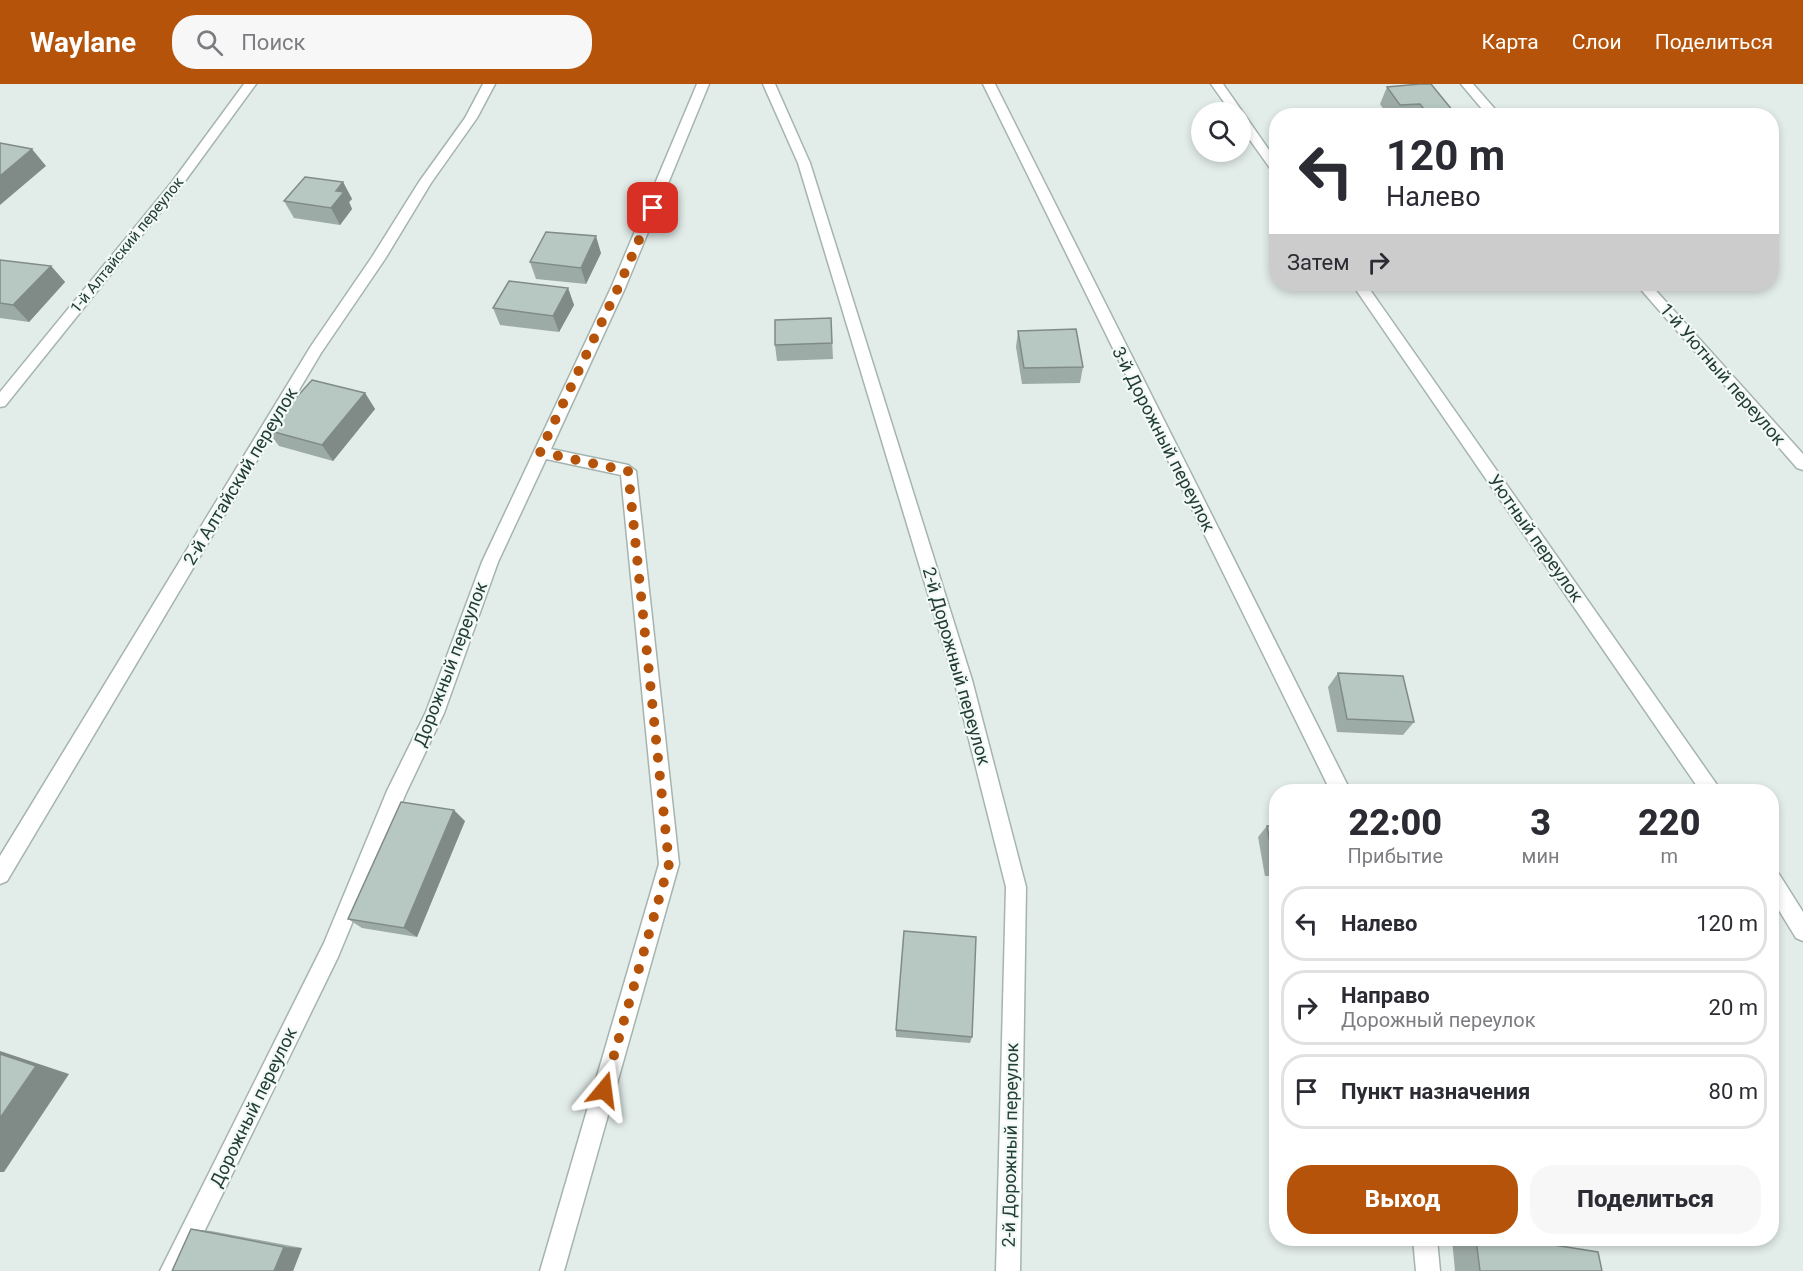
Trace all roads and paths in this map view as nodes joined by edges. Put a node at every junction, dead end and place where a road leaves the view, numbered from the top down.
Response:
1 (250, 84) edge
2 (489, 84) edge
3 (703, 84) edge
4 (769, 84) edge
5 (989, 84) edge
6 (1217, 84) edge
7 (1467, 84) edge
8 (1230, 102) edge
9 (1488, 108) edge
10 (1251, 133) edge
11 (1269, 158) edge
12 (1364, 291) edge
13 (1649, 291) edge
14 (0, 402) edge
15 (540, 452) junction
16 (1803, 464) edge
17 (1337, 784) edge
18 (1706, 784) edge
19 (0, 874) edge
20 (1779, 892) edge
21 (1803, 931) edge
22 (1426, 1246) edge
23 (172, 1271) edge
24 (552, 1271) edge
25 (1008, 1271) edge
26 (1428, 1271) edge

1 - 14 street, 1-й Алтайский переулок
2 - 19 street, 2-й Алтайский переулок
3 - 15 street, Дорожный переулок
4 - 25 street, 2-й Дорожный переулок
5 - 17 street, 3-й Дорожный переулок
6 - 8 street
7 - 9 street
10 - 11 street
12 - 18 street, Уютный переулок
13 - 16 street, 1-й Уютный переулок
15 - 23 street, Дорожный переулок
15 - 24 street
20 - 21 street
22 - 26 street

